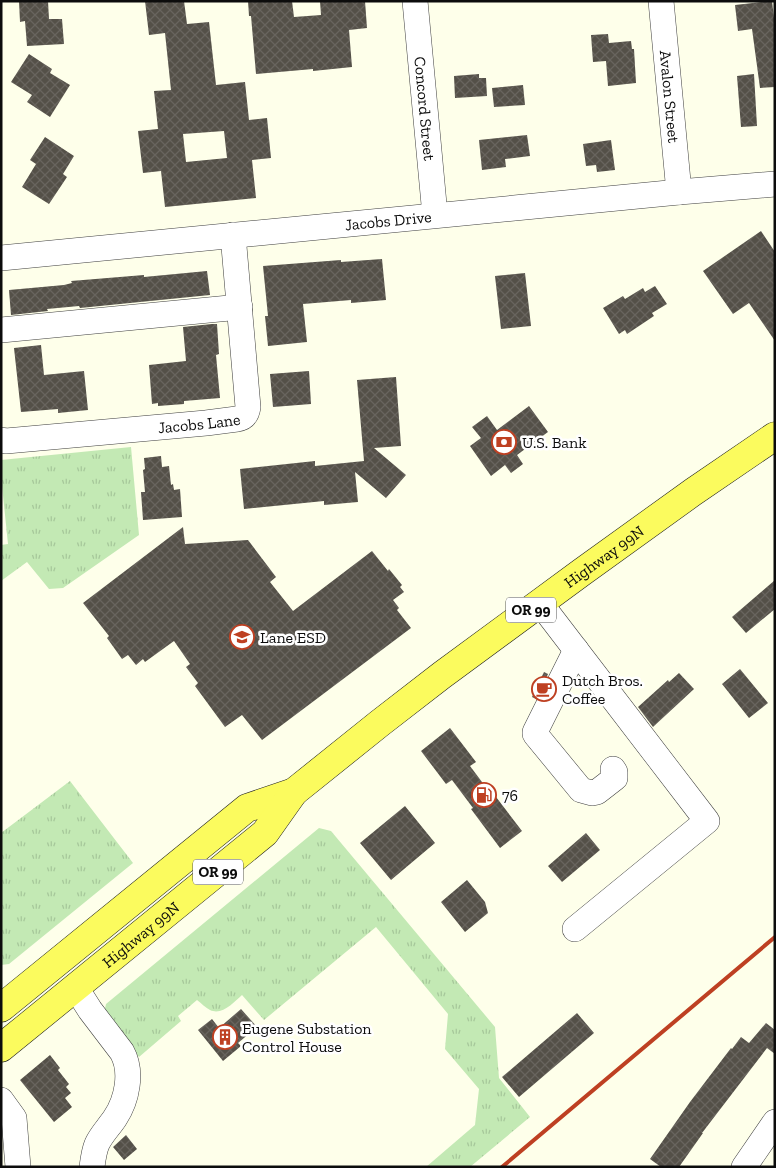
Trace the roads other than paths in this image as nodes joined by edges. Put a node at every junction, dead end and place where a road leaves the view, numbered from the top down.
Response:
1 (415, 1) edge
2 (661, 1) edge
3 (775, 184) edge
4 (679, 192) junction
5 (435, 216) junction
6 (233, 235) junction
7 (1, 258) edge
8 (240, 307) junction
9 (1, 330) edge
10 (775, 436) edge
11 (1, 440) edge
12 (540, 603) junction
13 (576, 650) junction
14 (613, 769) dead end
15 (294, 792) junction
16 (575, 929) dead end
17 (76, 988) junction
18 (1, 1008) edge
19 (5, 1038) edge
20 (1, 1100) edge
21 (775, 1122) edge
22 (18, 1167) edge
23 (92, 1167) edge
24 (744, 1167) edge

1 - 5 street, Concord Street
2 - 4 street, Avalon Street
3 - 4 street, Jacobs Drive
4 - 5 street, Jacobs Drive
5 - 6 street, Jacobs Drive
6 - 7 street, Jacobs Drive
6 - 8 street, Jacobs Lane
8 - 9 street
8 - 11 street, Jacobs Lane
10 - 12 main road, Highway 99N / OR 99
12 - 13 street
12 - 15 main road, Highway 99N / OR 99
13 - 14 street
13 - 16 street
15 - 17 main road, Highway 99N / OR 99
15 - 18 main road, Highway 99N / OR 99
17 - 19 main road, Highway 99N / OR 99
17 - 23 street
20 - 22 street
21 - 24 street

